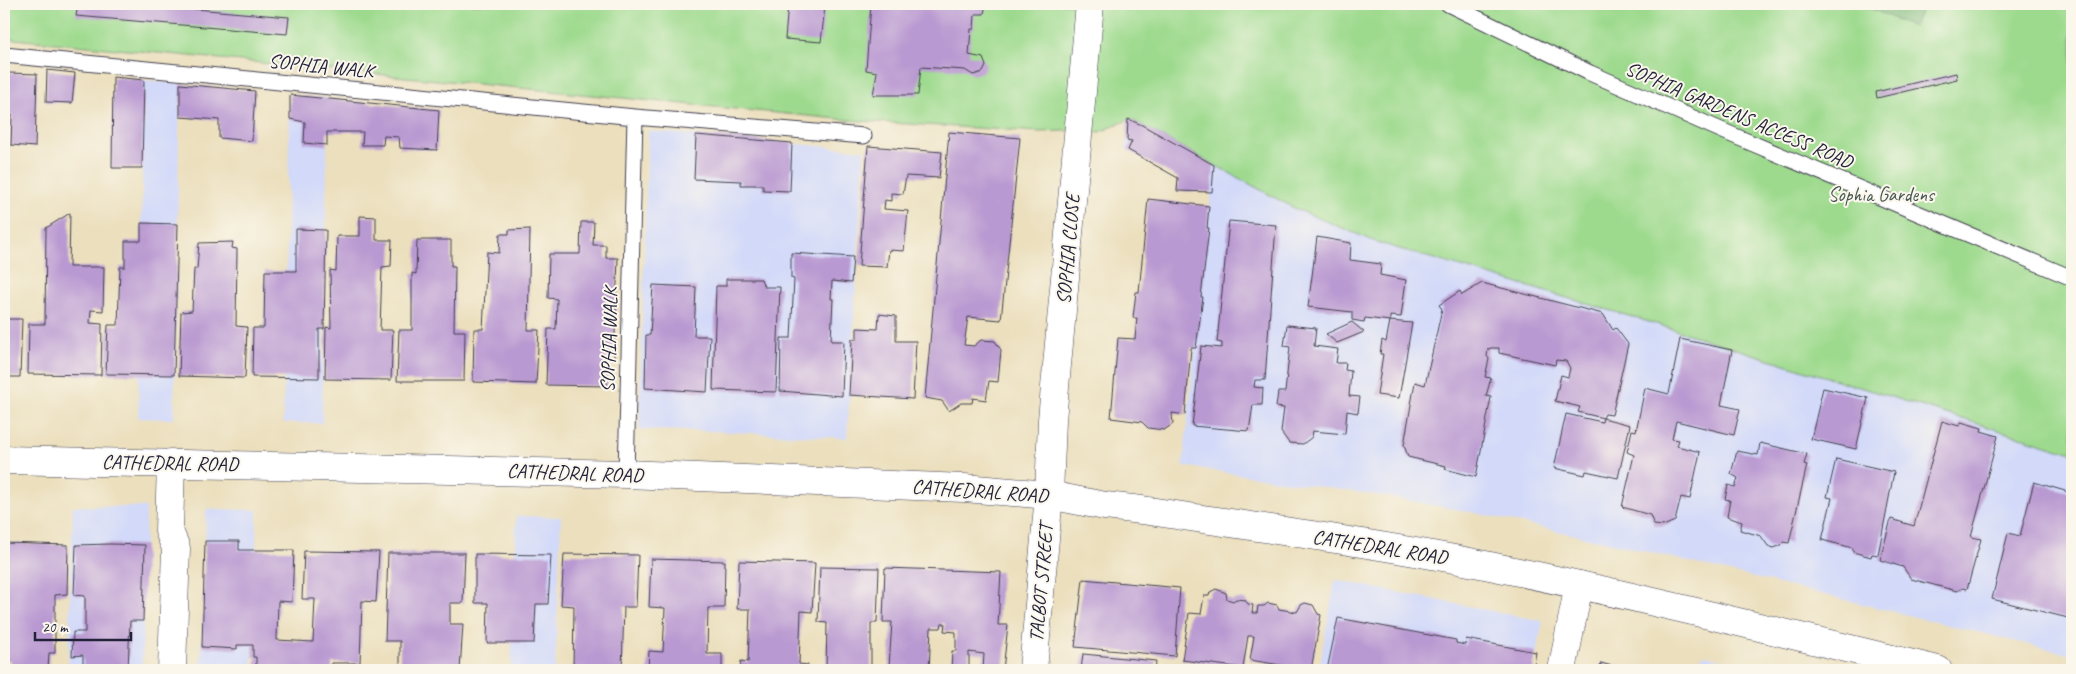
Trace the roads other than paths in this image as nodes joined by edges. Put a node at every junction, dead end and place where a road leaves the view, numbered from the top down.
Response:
1 (1090, 4) edge
2 (1448, 4) edge
3 (4, 55) edge
4 (635, 117) junction
5 (864, 136) dead end
6 (2072, 278) edge
7 (4, 460) edge
8 (171, 463) junction
9 (626, 474) junction
10 (1049, 496) junction
11 (1579, 585) junction
12 (172, 670) edge
13 (1033, 670) edge
14 (1562, 670) edge
15 (1938, 670) edge

1 - 10 main road, SOPHIA CLOSE
2 - 6 lane, SOPHIA GARDENS ACCESS ROAD
3 - 4 lane, SOPHIA WALK
4 - 5 lane, SOPHIA WALK
4 - 9 lane, SOPHIA WALK
7 - 8 main road, CATHEDRAL ROAD
8 - 9 main road, CATHEDRAL ROAD
8 - 12 main road
9 - 10 main road, CATHEDRAL ROAD
10 - 11 main road, CATHEDRAL ROAD
10 - 13 main road, TALBOT STREET
11 - 14 main road
11 - 15 main road, CATHEDRAL ROAD

